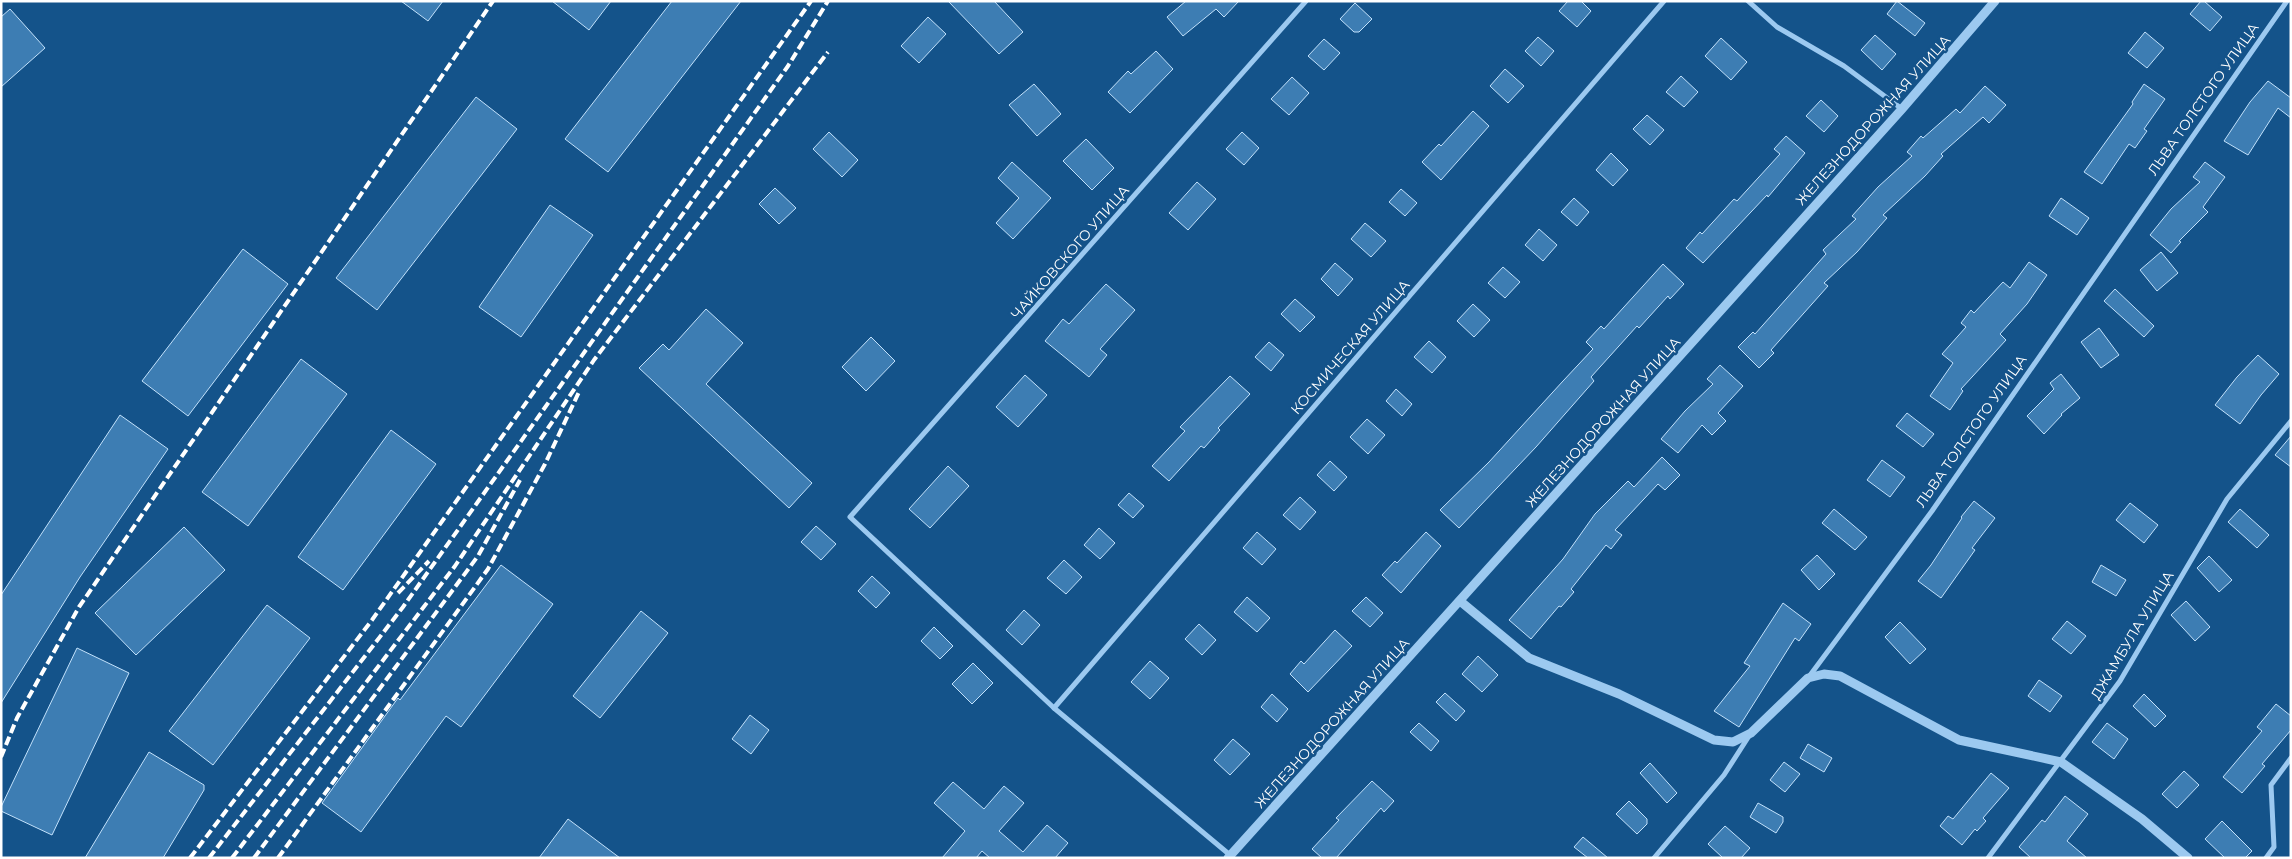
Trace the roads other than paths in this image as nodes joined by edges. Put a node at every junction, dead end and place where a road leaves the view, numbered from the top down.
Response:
1 (1306, 1) edge
2 (1664, 1) edge
3 (1748, 1) edge
4 (1995, 1) edge
5 (2287, 1) edge
6 (1902, 109) junction
7 (2291, 421) edge
8 (1460, 601) junction
9 (1808, 678) junction
10 (1054, 708) junction
11 (1751, 734) junction
12 (2291, 758) edge
13 (2061, 762) junction
14 (1229, 856) edge
15 (1654, 858) edge
16 (1988, 858) edge
17 (2188, 858) edge
18 (2266, 858) edge

1 - 10 street, ЧАЙКОВСКОГО УЛИЦА
2 - 10 street, КОСМИЧЕСКАЯ УЛИЦА
3 - 6 street
4 - 6 street, ЖЕЛЕЗНОДОРОЖНАЯ УЛИЦА
5 - 9 street, ЛЬВА ТОЛСТОГО УЛИЦА
6 - 8 street, ЖЕЛЕЗНОДОРОЖНАЯ УЛИЦА
7 - 13 street, ДЖАМБУЛА УЛИЦА
8 - 11 street
8 - 14 street, ЖЕЛЕЗНОДОРОЖНАЯ УЛИЦА
9 - 11 street, ЛЬВА ТОЛСТОГО УЛИЦА
9 - 13 street
10 - 14 street
11 - 15 street, ЛЬВА ТОЛСТОГО УЛИЦА
12 - 18 street
13 - 16 street, ДЖАМБУЛА УЛИЦА
13 - 17 street

